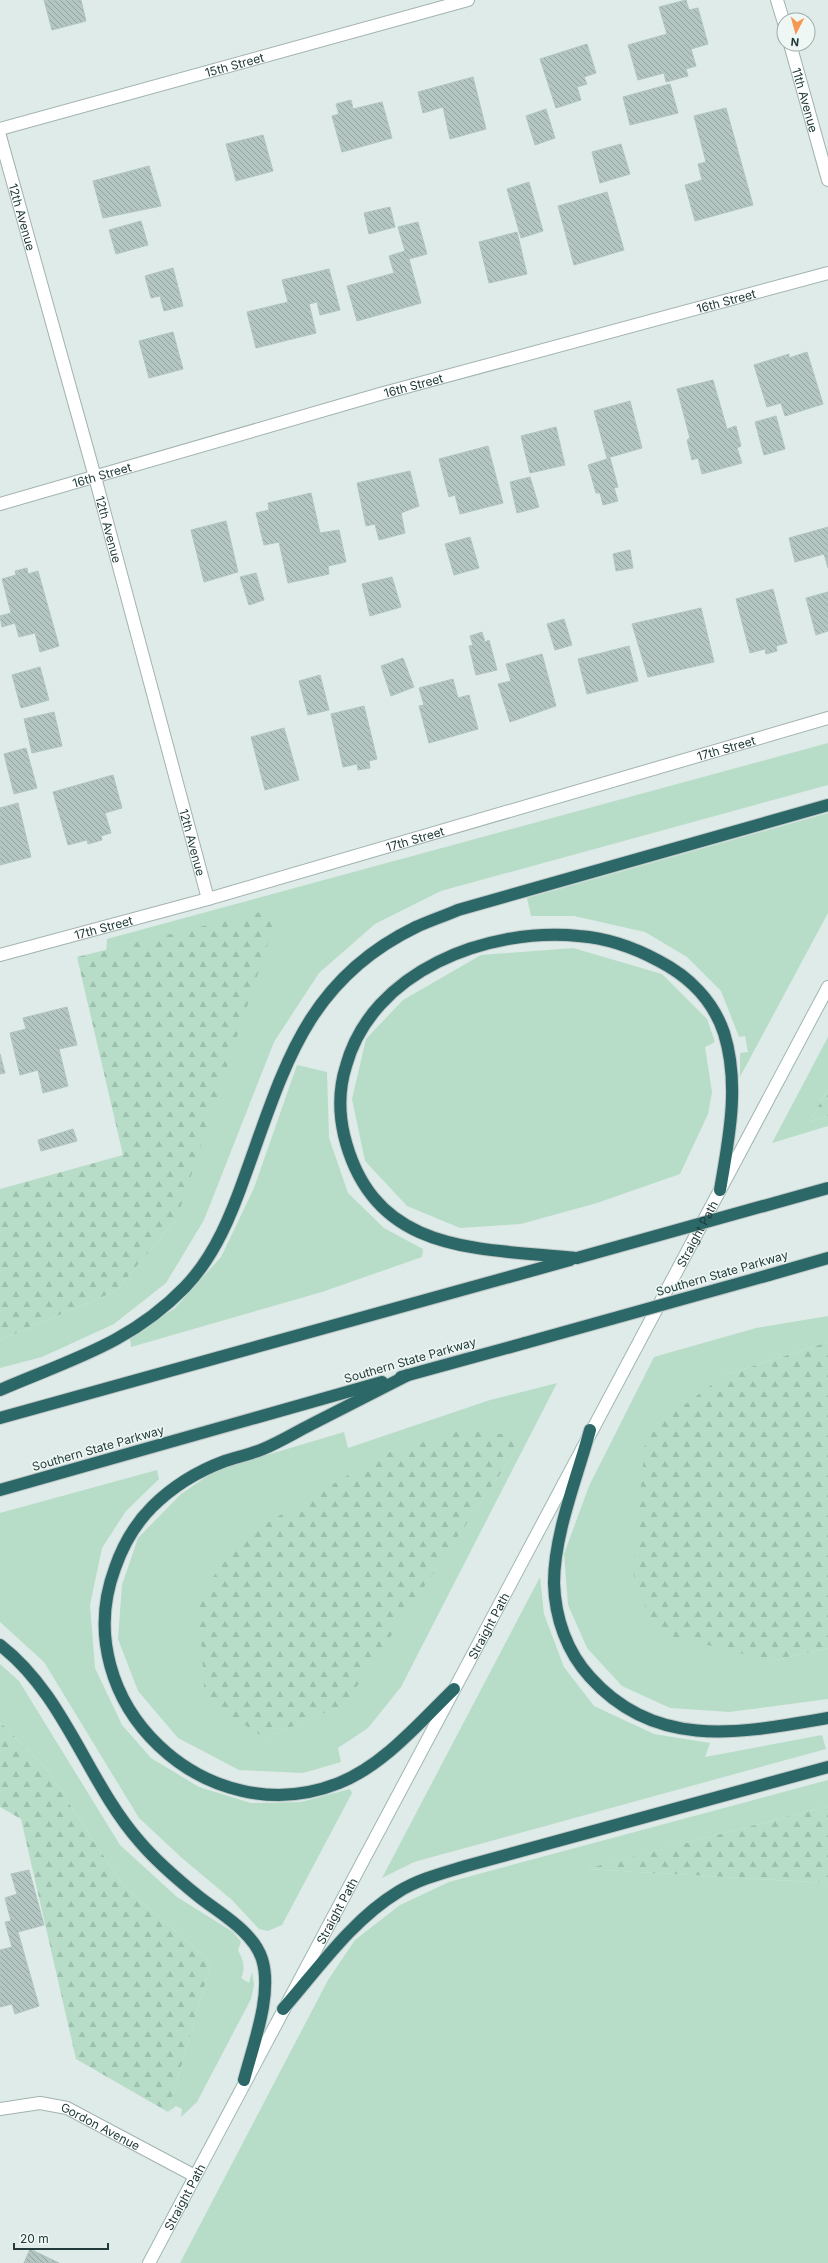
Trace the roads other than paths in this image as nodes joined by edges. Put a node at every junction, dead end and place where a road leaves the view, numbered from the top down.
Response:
1 (468, 0) edge
2 (777, 0) edge
3 (781, 12) edge
4 (792, 52) edge
5 (0, 129) edge
6 (0, 136) edge
7 (828, 180) edge
8 (828, 273) edge
9 (96, 477) junction
10 (0, 504) edge
11 (828, 718) edge
12 (828, 805) edge
13 (208, 899) junction
14 (0, 955) edge
15 (828, 987) edge
16 (828, 1188) edge
17 (720, 1190) junction
18 (577, 1258) junction
19 (828, 1258) edge
20 (408, 1375) junction
21 (0, 1390) edge
22 (0, 1418) edge
23 (590, 1430) junction
24 (0, 1490) edge
25 (0, 1645) edge
26 (454, 1689) junction
27 (828, 1718) edge
28 (828, 1767) edge
29 (283, 2009) junction
30 (244, 2080) junction
31 (0, 2109) edge
32 (195, 2176) junction
33 (148, 2263) edge

1 - 5 street, 15th Street
2 - 3 street
4 - 7 street, 11th Avenue
6 - 9 street, 12th Avenue
8 - 9 street, 16th Street
9 - 10 street, 16th Street
9 - 13 street, 12th Avenue
11 - 13 street, 17th Street
12 - 21 highway
13 - 14 street, 17th Street
15 - 17 street, Straight Path
16 - 18 highway, bridge
17 - 18 highway
17 - 23 street, Straight Path
18 - 22 highway
19 - 20 highway, Southern State Parkway, bridge
20 - 24 highway, Southern State Parkway
20 - 26 highway
23 - 26 street, Straight Path
23 - 27 highway
25 - 30 highway
26 - 29 street, Straight Path
28 - 29 highway
29 - 30 street, Straight Path
30 - 32 street, Straight Path
31 - 32 street, Gordon Avenue
32 - 33 street, Straight Path

